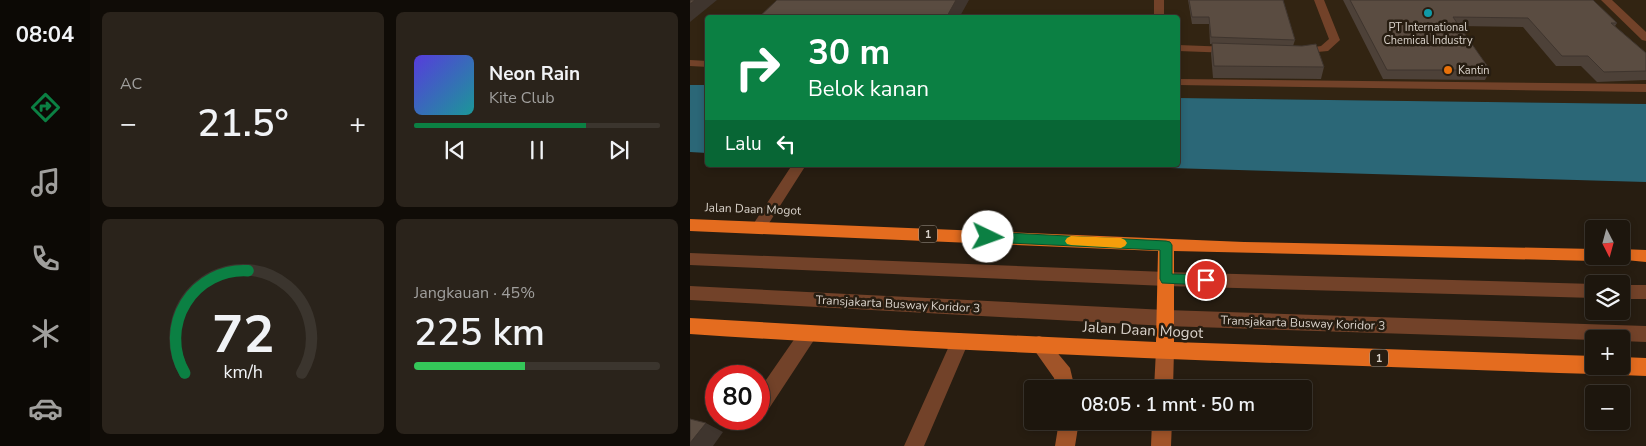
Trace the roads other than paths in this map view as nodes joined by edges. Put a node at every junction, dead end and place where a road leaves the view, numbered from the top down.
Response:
1 (1159, 0) edge
2 (1319, 0) edge
3 (1606, 0) edge
4 (1159, 15) edge
5 (1646, 38) edge
6 (1180, 48) edge
7 (1244, 50) edge
8 (1291, 51) edge
9 (690, 64) edge
10 (705, 64) edge
11 (1180, 82) edge
12 (1646, 88) edge
13 (798, 167) edge
14 (690, 225) edge
15 (759, 227) junction
16 (1166, 245) junction
17 (1585, 255) edge
18 (1630, 255) edge
19 (1646, 256) edge
20 (690, 259) edge
21 (1166, 279) junction
22 (1585, 291) edge
23 (1630, 292) edge
24 (1646, 292) edge
25 (690, 293) edge
26 (1166, 318) junction
27 (690, 326) edge
28 (808, 334) junction
29 (1646, 334) edge
30 (960, 340) junction
31 (1039, 344) junction
32 (1165, 350) junction
33 (1585, 365) edge
34 (1630, 366) edge
35 (1646, 367) edge
36 (1064, 380) edge
37 (1163, 380) edge
38 (770, 390) edge
39 (1068, 430) edge
40 (1162, 430) edge
41 (914, 446) edge
42 (1065, 446) edge
43 (1161, 446) edge

1 - 4 street
2 - 8 street
3 - 5 street
6 - 7 street
9 - 10 street
11 - 12 street
13 - 15 street
14 - 15 highway, Jalan Daan Mogot / 1
15 - 16 highway, Jalan Daan Mogot / 1
16 - 17 highway, Jalan Daan Mogot / 1
16 - 21 highway
18 - 19 highway
20 - 21 street
21 - 22 street
21 - 26 highway
23 - 24 street
25 - 26 street, Transjakarta Busway Koridor 3
26 - 29 street, Transjakarta Busway Koridor 3
26 - 32 highway
27 - 28 highway, Jalan Daan Mogot / 1
28 - 30 highway, Jalan Daan Mogot / 1
28 - 38 street
30 - 31 highway, Jalan Daan Mogot / 1
30 - 41 street
31 - 32 highway, Jalan Daan Mogot / 1
31 - 36 street
32 - 33 highway, Jalan Daan Mogot / 1
32 - 37 street
34 - 35 highway
39 - 42 street
40 - 43 street

